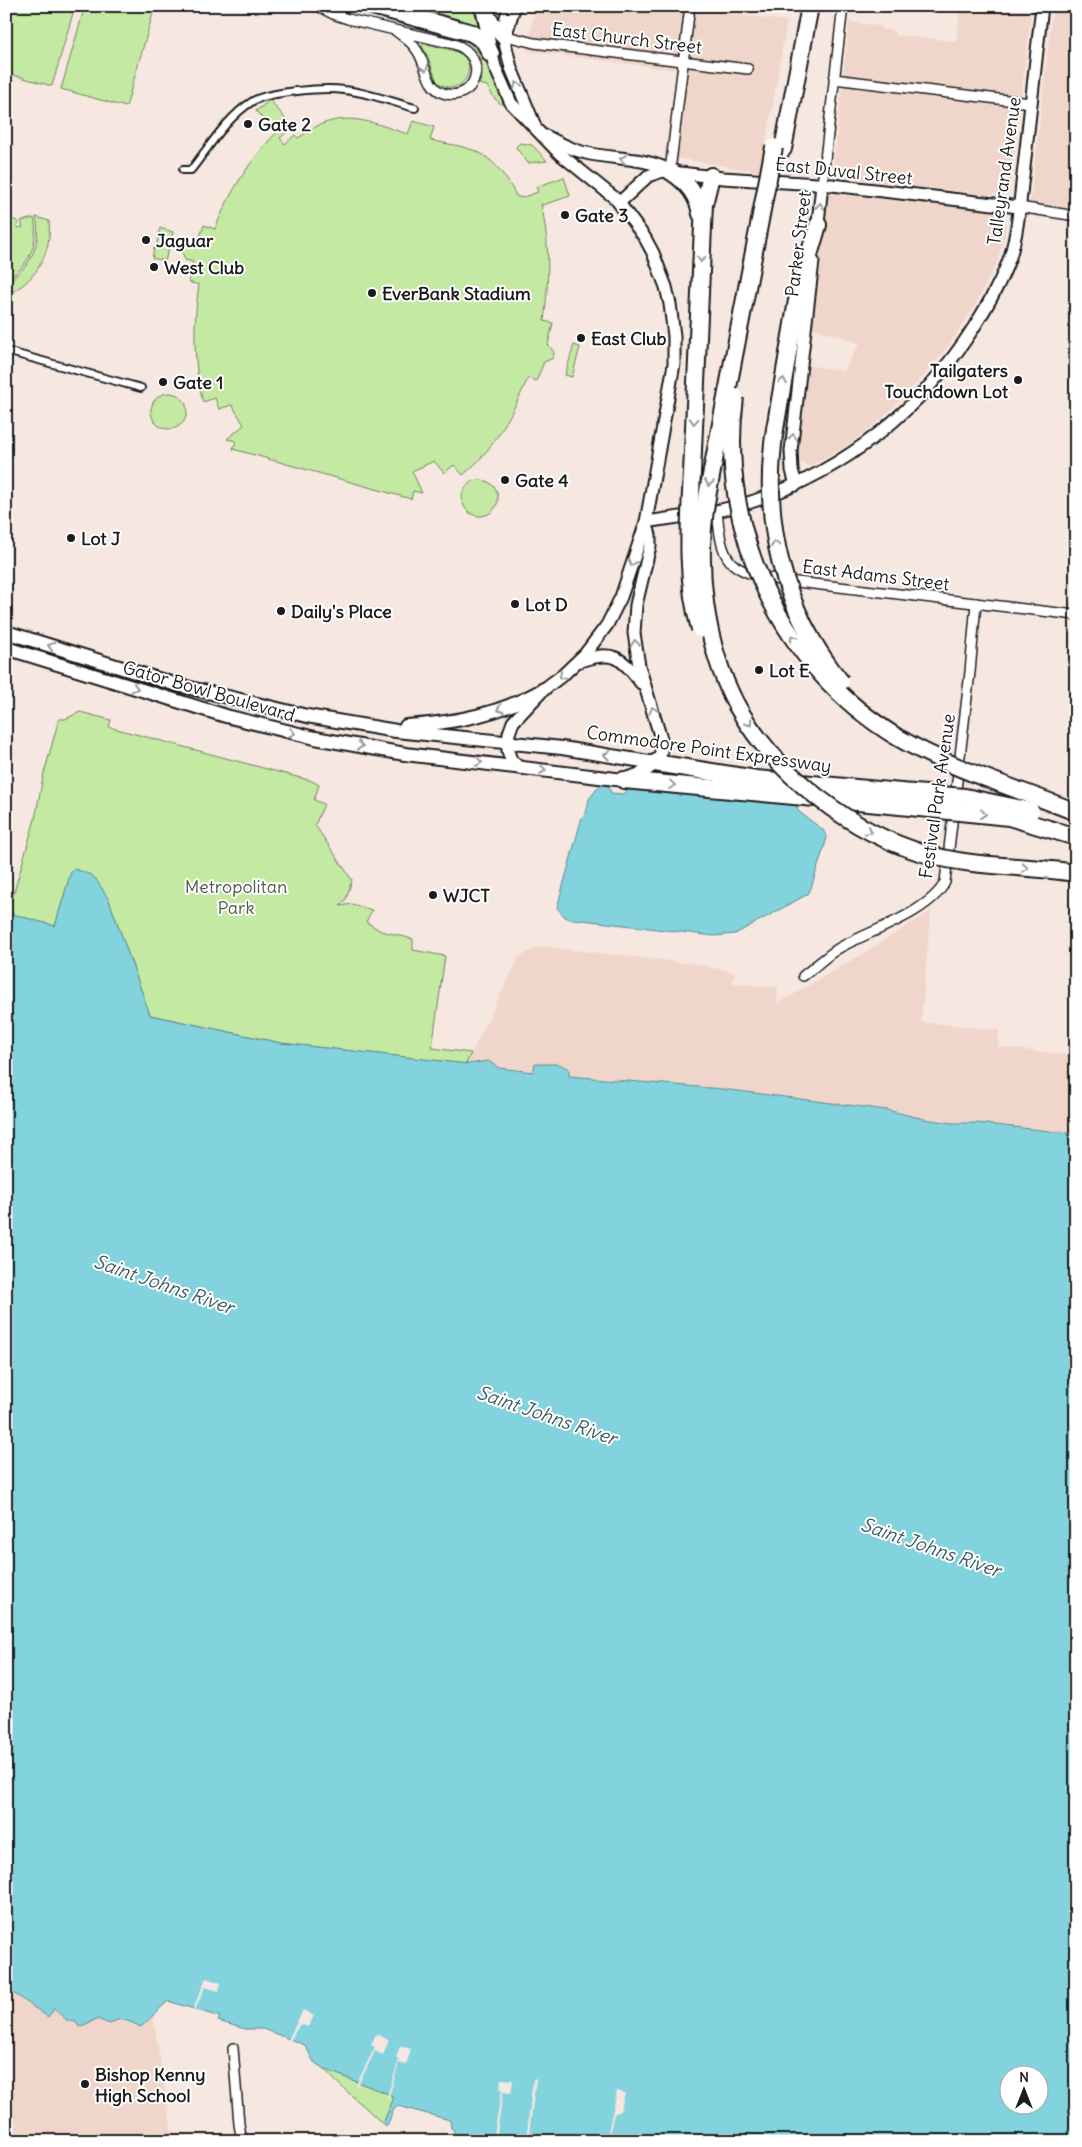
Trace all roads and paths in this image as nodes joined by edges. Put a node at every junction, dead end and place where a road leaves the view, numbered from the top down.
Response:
1 (318, 6) edge
2 (373, 6) edge
3 (499, 6) edge
4 (512, 6) edge
5 (690, 6) edge
6 (801, 6) edge
7 (810, 6) edge
8 (843, 6) edge
9 (1042, 6) edge
10 (482, 8) edge
11 (396, 31) junction
12 (503, 35) junction
13 (491, 54) junction
14 (684, 61) junction
15 (748, 69) dead end
16 (834, 79) junction
17 (1031, 103) junction
18 (415, 108) dead end
19 (536, 130) junction
20 (778, 148) junction
21 (183, 170) dead end
22 (670, 171) junction
23 (711, 176) junction
24 (822, 185) junction
25 (619, 203) junction
26 (1019, 207) junction
27 (1076, 216) edge
28 (703, 224) junction
29 (818, 225) junction
30 (6, 350) edge
31 (141, 388) dead end
32 (796, 484) junction
33 (717, 511) junction
34 (646, 522) junction
35 (976, 604) junction
36 (1076, 614) edge
37 (6, 632) edge
38 (6, 648) edge
39 (578, 662) junction
40 (544, 689) junction
41 (646, 690) junction
42 (737, 706) junction
43 (364, 726) junction
44 (508, 742) junction
45 (920, 750) junction
46 (405, 754) joint
47 (655, 763) junction
48 (520, 768) junction
49 (624, 780) junction
50 (901, 799) junction
51 (1076, 812) edge
52 (1076, 825) edge
53 (1076, 836) edge
54 (1076, 873) edge
55 (803, 976) dead end
56 (233, 2048) dead end
57 (242, 2141) edge

1 - 11 street
2 - 13 highway
3 - 12 highway
4 - 12 highway
5 - 14 street
6 - 20 highway
7 - 20 highway
8 - 16 street, Parker Street
9 - 17 street, Talleyrand Avenue
10 - 12 highway
10 - 13 street
11 -> 11 street
12 - 14 street, East Church Street
19 -> 12 street
13 - 19 street
14 - 15 street, East Church Street
14 - 22 street
16 - 17 street
16 - 24 street, Parker Street
17 - 26 street, Talleyrand Avenue
18 - 21 street
22 -> 19 street
19 - 25 street
20 -> 42 highway, bridge
45 -> 20 highway, bridge
22 - 23 street, East Duval Street
22 - 25 street, East Duval Street
22 - 28 highway
23 - 24 street, East Duval Street
23 - 28 highway
24 - 26 street, East Duval Street
29 -> 24 street, Parker Street
25 - 34 street
26 - 27 street, East Duval Street
26 - 32 street, Talleyrand Avenue
28 -> 42 highway, bridge
32 -> 29 street, Parker Street
45 -> 29 highway, bridge
30 - 31 street
32 - 33 street, Talleyrand Avenue
33 - 34 street, Talleyrand Avenue
33 - 35 street, East Adams Street
34 -> 39 street
41 -> 34 street
35 - 36 street, East Adams Street
35 - 55 street, Festival Park Avenue
43 -> 37 main road, Gator Bowl Boulevard
38 -> 46 main road, Gator Bowl Boulevard
39 -> 40 street
39 - 41 street
40 -> 43 main road
40 - 44 street
47 -> 41 street
42 -> 54 highway, bridge
43 - 44 main road, Commodore Point Expressway
47 -> 44 main road, Commodore Point Expressway
44 - 48 street
45 - 51 highway, bridge
46 -> 48 main road, Commodore Point Expressway
47 - 49 main road
47 - 50 highway, Commodore Point Expressway
48 -> 49 main road, Commodore Point Expressway
49 -> 50 highway, Commodore Point Expressway
50 - 52 highway, Commodore Point Expressway, bridge
50 -> 53 highway, Commodore Point Expressway, bridge
56 - 57 street

